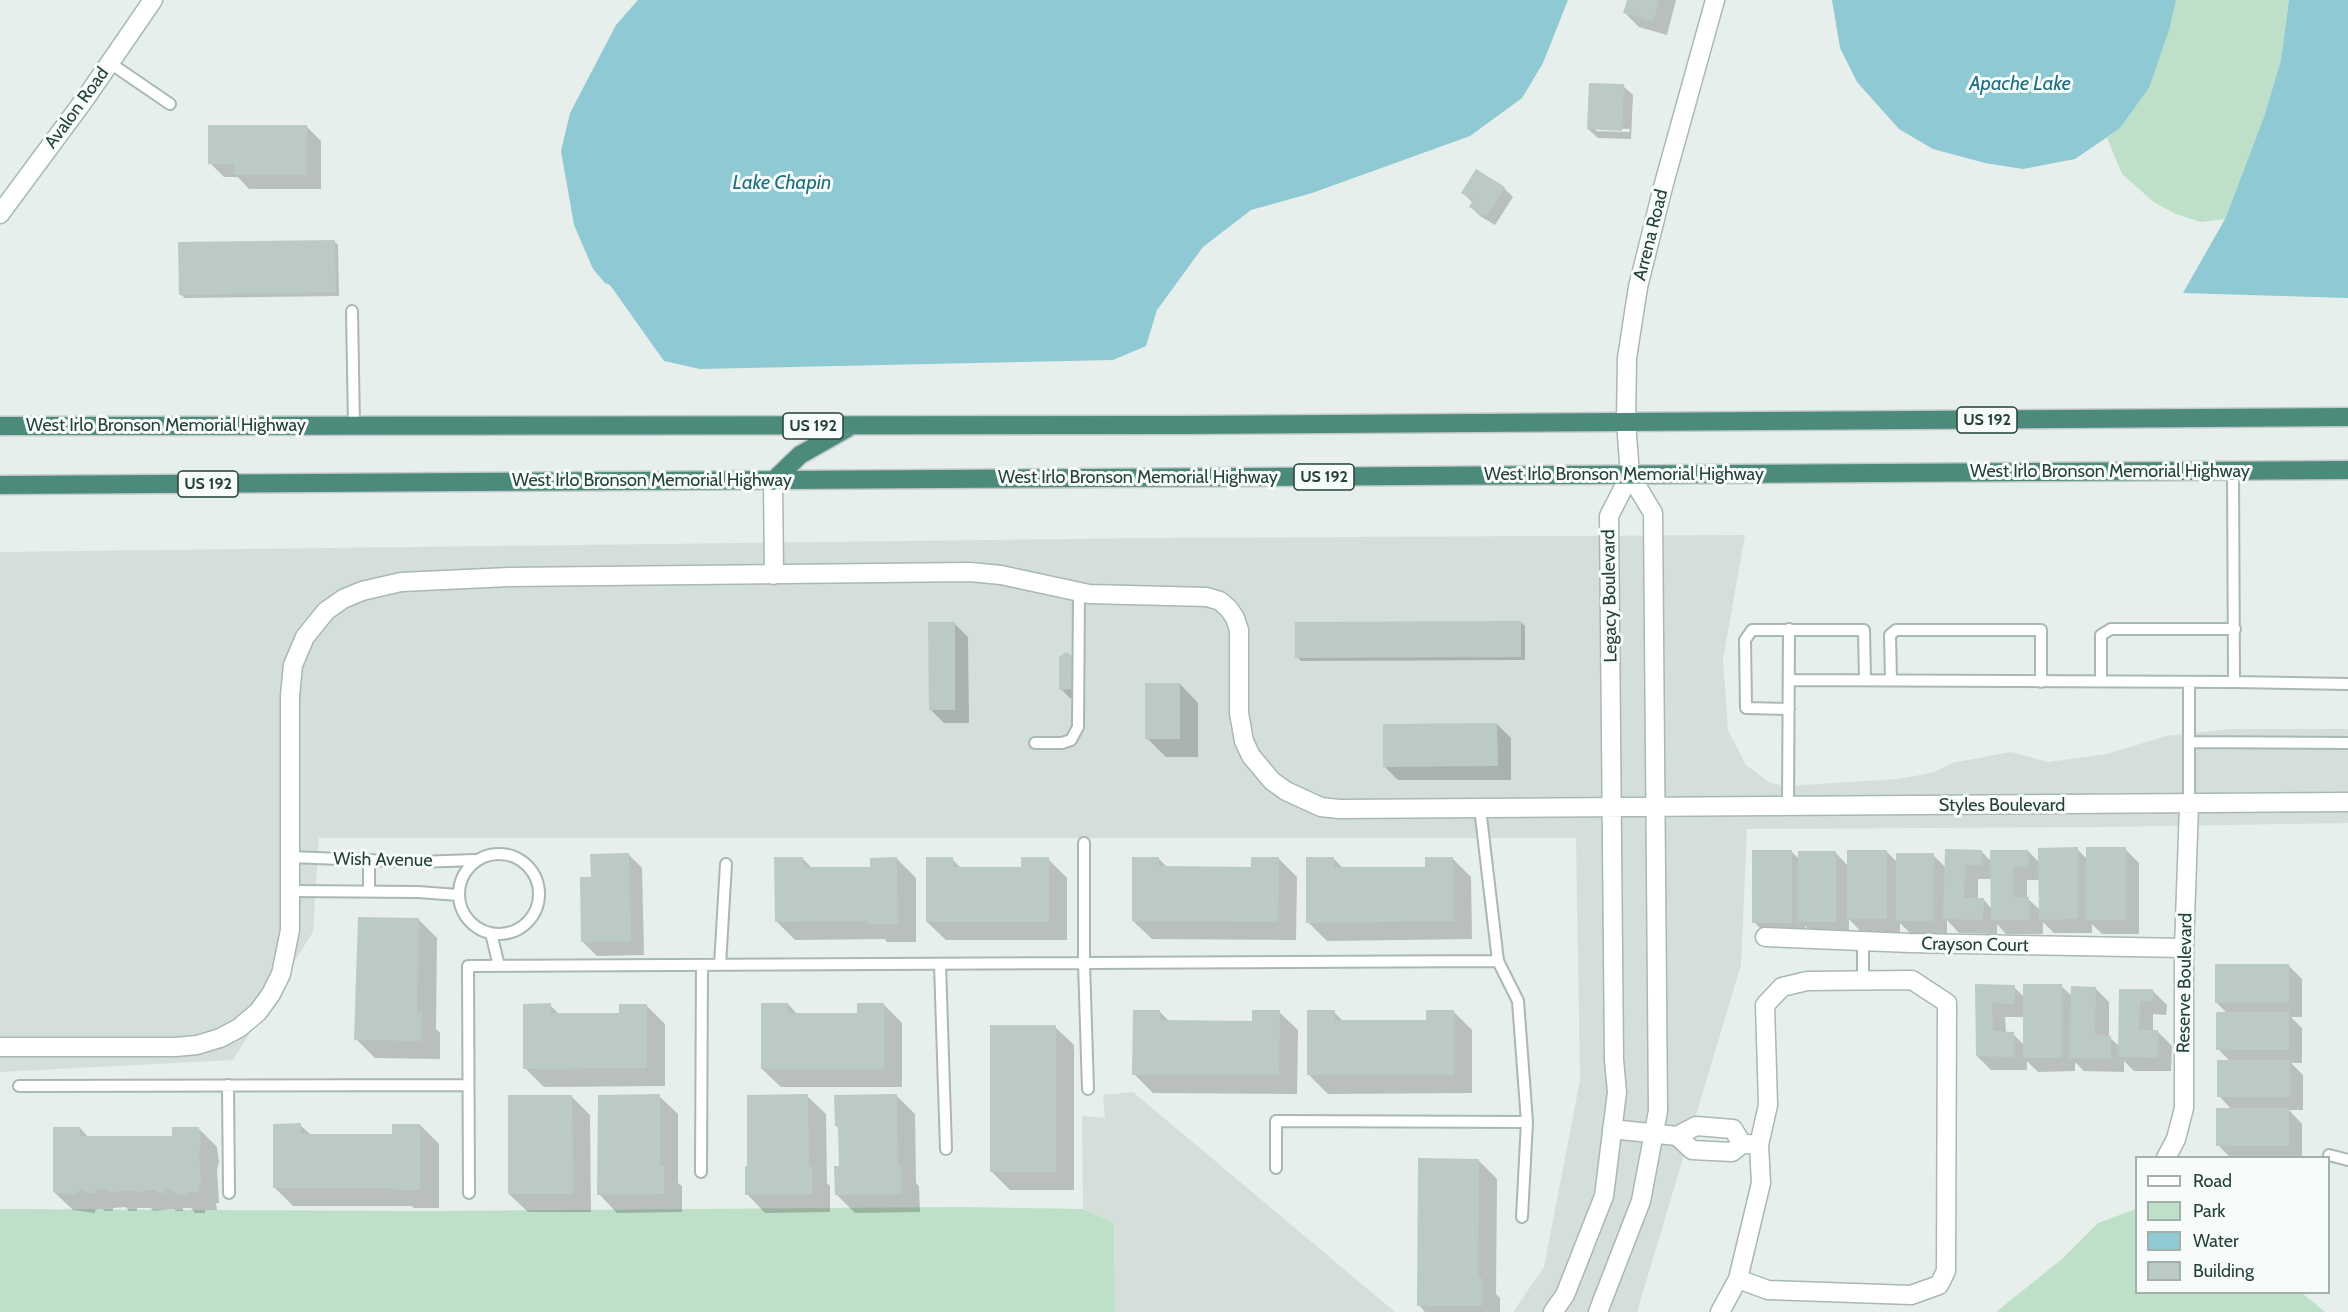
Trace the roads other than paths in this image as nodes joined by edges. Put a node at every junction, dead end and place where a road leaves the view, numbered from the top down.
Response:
1 (153, 0) edge
2 (1715, 0) edge
3 (110, 63) junction
4 (170, 104) dead end
5 (0, 214) edge
6 (352, 311) dead end
7 (2348, 417) edge
8 (1626, 422) junction
9 (0, 426) edge
10 (354, 426) junction
11 (852, 426) junction
12 (2348, 470) edge
13 (2233, 471) junction
14 (1630, 475) junction
15 (773, 481) junction
16 (0, 485) edge
17 (774, 575) junction
18 (1079, 593) junction
19 (1790, 629) junction
20 (2235, 629) junction
21 (1789, 680) junction
22 (1891, 680) junction
23 (1865, 681) junction
24 (2101, 681) junction
25 (2041, 682) junction
26 (2189, 682) junction
27 (2234, 682) junction
28 (2348, 684) edge
29 (1789, 709) junction
30 (2189, 742) junction
31 (1035, 743) dead end
32 (2348, 743) edge
33 (2348, 802) edge
34 (2189, 804) junction
35 (1656, 807) junction
36 (1788, 807) junction
37 (1480, 808) junction
38 (1613, 808) junction
39 (1084, 843) dead end
40 (290, 857) junction
41 (369, 860) junction
42 (476, 860) junction
43 (726, 864) dead end
44 (290, 891) junction
45 (369, 891) junction
46 (458, 895) junction
47 (491, 933) junction
48 (1765, 937) dead end
49 (1863, 941) junction
50 (2184, 948) junction
51 (1498, 961) junction
52 (1084, 963) junction
53 (940, 964) junction
54 (702, 965) junction
55 (720, 965) junction
56 (499, 966) junction
57 (1863, 981) junction
58 (0, 1047) edge
59 (468, 1085) junction
60 (19, 1086) dead end
61 (228, 1086) junction
62 (1088, 1089) dead end
63 (1527, 1122) junction
64 (1612, 1129) junction
65 (1653, 1133) junction
66 (1751, 1144) junction
67 (946, 1149) dead end
68 (2329, 1155) dead end
69 (2167, 1156) edge
70 (2348, 1160) edge
71 (1276, 1168) dead end
72 (701, 1172) dead end
73 (229, 1193) dead end
74 (469, 1193) dead end
75 (1522, 1218) dead end
76 (1738, 1279) junction
77 (1553, 1312) edge
78 (1598, 1312) edge
79 (1720, 1312) edge

1 - 3 street, Avalon Road
2 - 8 street, Arrena Road
3 - 4 lane
3 - 5 street, Avalon Road
6 - 10 lane
7 - 8 highway, West Irlo Bronson Memorial Highway / US 192
8 - 11 highway, West Irlo Bronson Memorial Highway / US 192
8 - 14 street, Arrena Road
9 - 10 highway, West Irlo Bronson Memorial Highway / US 192
10 - 11 highway, West Irlo Bronson Memorial Highway / US 192
11 - 15 highway
12 - 13 highway, West Irlo Bronson Memorial Highway / US 192
13 - 14 highway, West Irlo Bronson Memorial Highway / US 192
13 - 20 lane
14 - 15 highway, West Irlo Bronson Memorial Highway / US 192
14 - 35 street
14 - 38 street, Legacy Boulevard
15 - 16 highway, West Irlo Bronson Memorial Highway / US 192
15 - 17 street
17 - 18 street, Styles Boulevard
17 - 40 street, Styles Boulevard
18 - 31 lane
18 - 37 street, Styles Boulevard
19 - 21 lane
19 - 23 lane
19 - 29 lane
20 - 24 lane
20 - 27 lane
21 - 23 lane
21 - 29 lane
22 - 23 lane
22 - 25 lane
22 - 25 lane
24 - 25 lane
24 - 26 lane
26 - 27 lane
26 - 30 lane
27 - 28 lane
29 - 36 lane
30 - 32 lane
30 - 34 lane
33 - 34 street, Styles Boulevard
34 - 36 street, Styles Boulevard
34 - 50 street, Reserve Boulevard
35 - 36 street, Styles Boulevard
35 - 38 street, Styles Boulevard
35 - 65 street
37 - 38 street, Styles Boulevard
37 - 51 lane
38 - 64 street, Legacy Boulevard
39 - 52 lane
40 - 41 lane, Wish Avenue
40 - 44 street, Styles Boulevard
41 - 42 lane, Wish Avenue
41 - 45 lane
42 - 46 lane
42 - 47 lane, Wish Avenue
43 - 55 lane
44 - 45 lane, Wish Avenue
44 - 58 street, Styles Boulevard
45 - 46 lane, Wish Avenue
46 - 47 lane
47 - 56 lane
48 - 49 street, Crayson Court
49 - 50 street, Crayson Court
49 - 57 lane
50 - 69 street, Reserve Boulevard
51 - 52 lane
51 - 63 lane
52 - 53 lane
52 - 62 lane
53 - 55 lane
53 - 67 lane
54 - 55 lane
54 - 56 lane
54 - 72 lane
56 - 59 lane
57 - 66 street
57 - 76 street
59 - 61 lane
59 - 74 lane
60 - 61 lane
61 - 73 lane
63 - 71 lane
63 - 75 lane
64 - 65 street
64 - 77 street, Legacy Boulevard
65 - 66 street
65 - 78 street
66 - 76 street
68 - 70 lane
76 - 79 street

